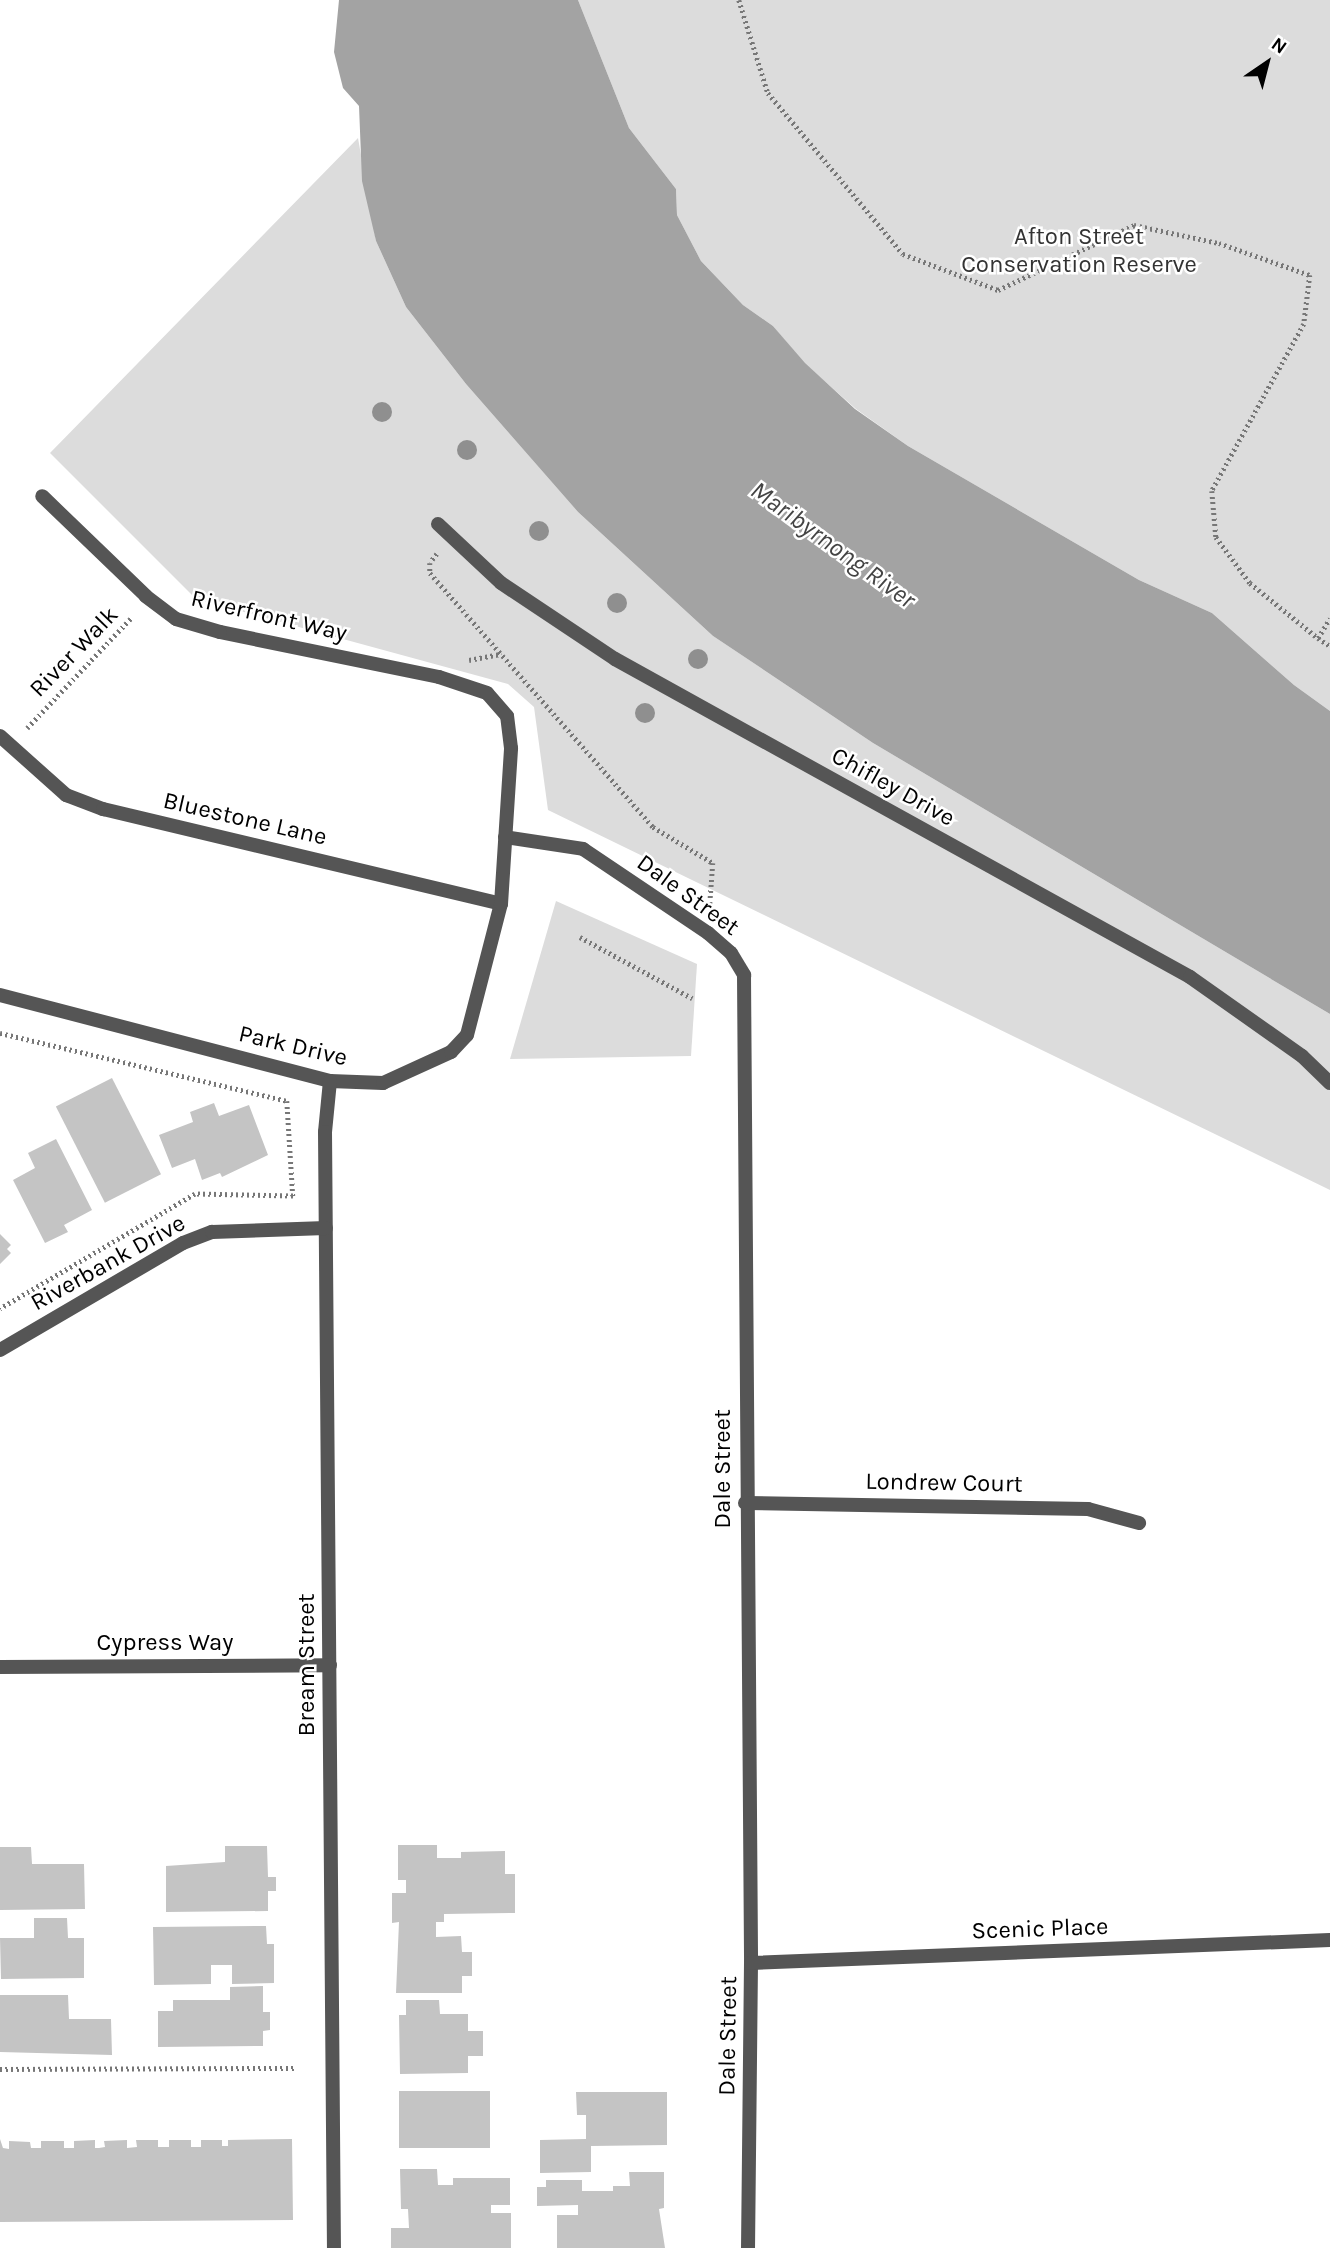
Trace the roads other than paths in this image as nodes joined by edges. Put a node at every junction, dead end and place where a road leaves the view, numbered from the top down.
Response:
1 (42, 496) dead end
2 (438, 524) dead end
3 (488, 693) joint
4 (0, 736) edge
5 (505, 837) junction
6 (501, 904) junction
7 (0, 995) edge
8 (330, 1081) junction
9 (1330, 1083) edge
10 (326, 1228) junction
11 (0, 1350) edge
12 (745, 1503) junction
13 (1139, 1523) dead end
14 (330, 1665) junction
15 (0, 1667) edge
16 (1330, 1940) edge
17 (751, 1963) junction
18 (334, 2248) edge
19 (748, 2248) edge

1 - 3 street, Riverfront Way
2 - 9 street, Chifley Drive
3 - 5 street, Park Drive
4 - 6 street, Bluestone Lane
5 - 6 street, Park Drive
5 - 12 street, Dale Street
6 - 8 street, Park Drive
7 - 8 street, Park Drive
8 - 10 street, Bream Street
10 - 11 street, Riverbank Drive
10 - 14 street, Bream Street
12 - 13 street, Londrew Court
12 - 17 street, Dale Street
14 - 15 street, Cypress Way
14 - 18 street, Bream Street
16 - 17 street, Scenic Place
17 - 19 street, Dale Street

